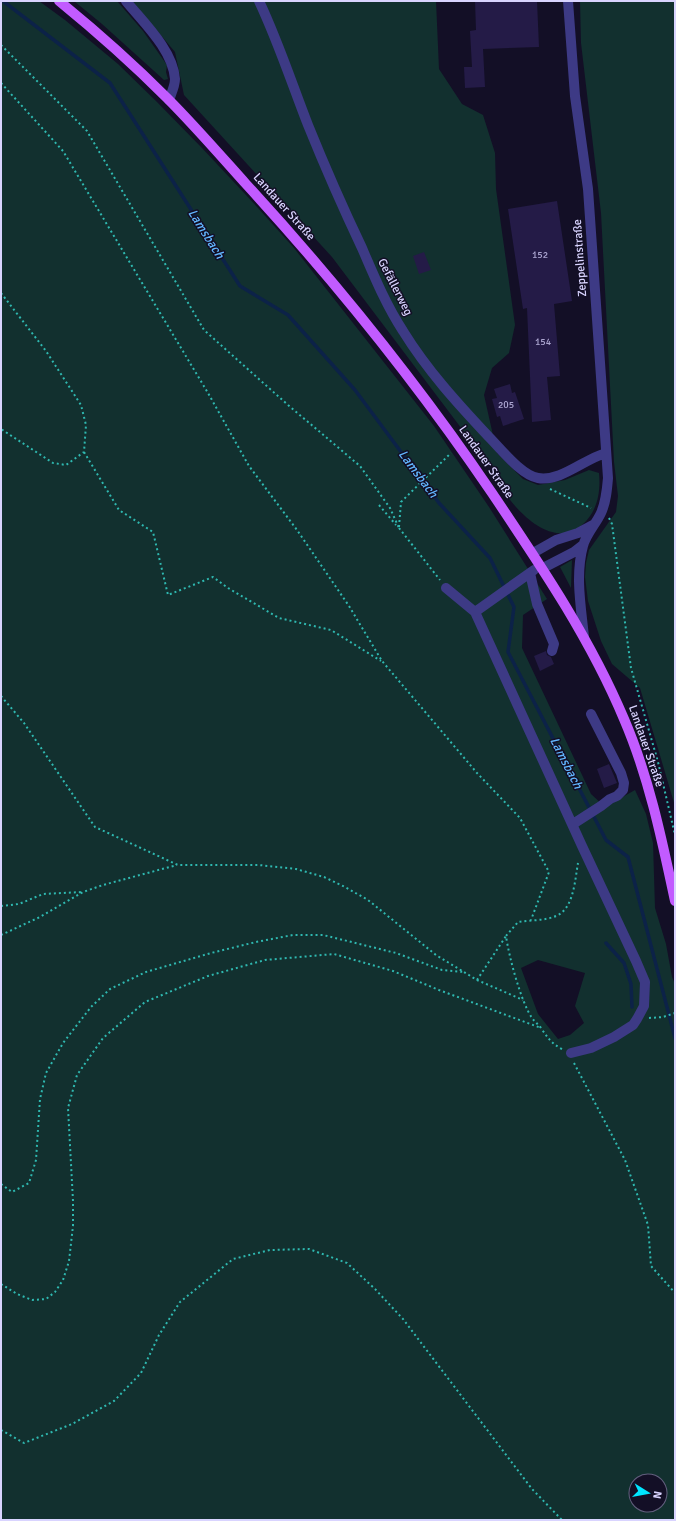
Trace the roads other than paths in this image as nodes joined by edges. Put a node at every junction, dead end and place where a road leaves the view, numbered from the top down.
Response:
1 (59, 1) edge
2 (126, 1) edge
3 (259, 1) edge
4 (568, 1) edge
5 (169, 100) junction
6 (606, 453) junction
7 (593, 525) junction
8 (583, 544) junction
9 (533, 553) junction
10 (542, 567) junction
11 (530, 573) junction
12 (446, 588) road end
13 (475, 612) junction
14 (584, 637) junction
15 (552, 650) dead end
16 (591, 714) dead end
17 (572, 824) junction
18 (675, 901) edge
19 (571, 1053) dead end

1 - 5 main road, Landauer Straße
2 - 5 street
3 - 6 street, Gefällerweg
4 - 6 street, Zeppelinstraße
5 - 9 main road, Landauer Straße
6 - 7 street, Zeppelinstraße
7 - 8 street, Zeppelinstraße
7 - 9 street
8 - 10 street
8 - 14 street
9 - 10 main road, Landauer Straße
10 - 11 street
10 - 14 main road, Landauer Straße
11 - 13 street
11 - 15 street
12 - 13 street
13 - 17 street
14 - 18 main road, Landauer Straße
16 - 17 street
17 - 19 street

